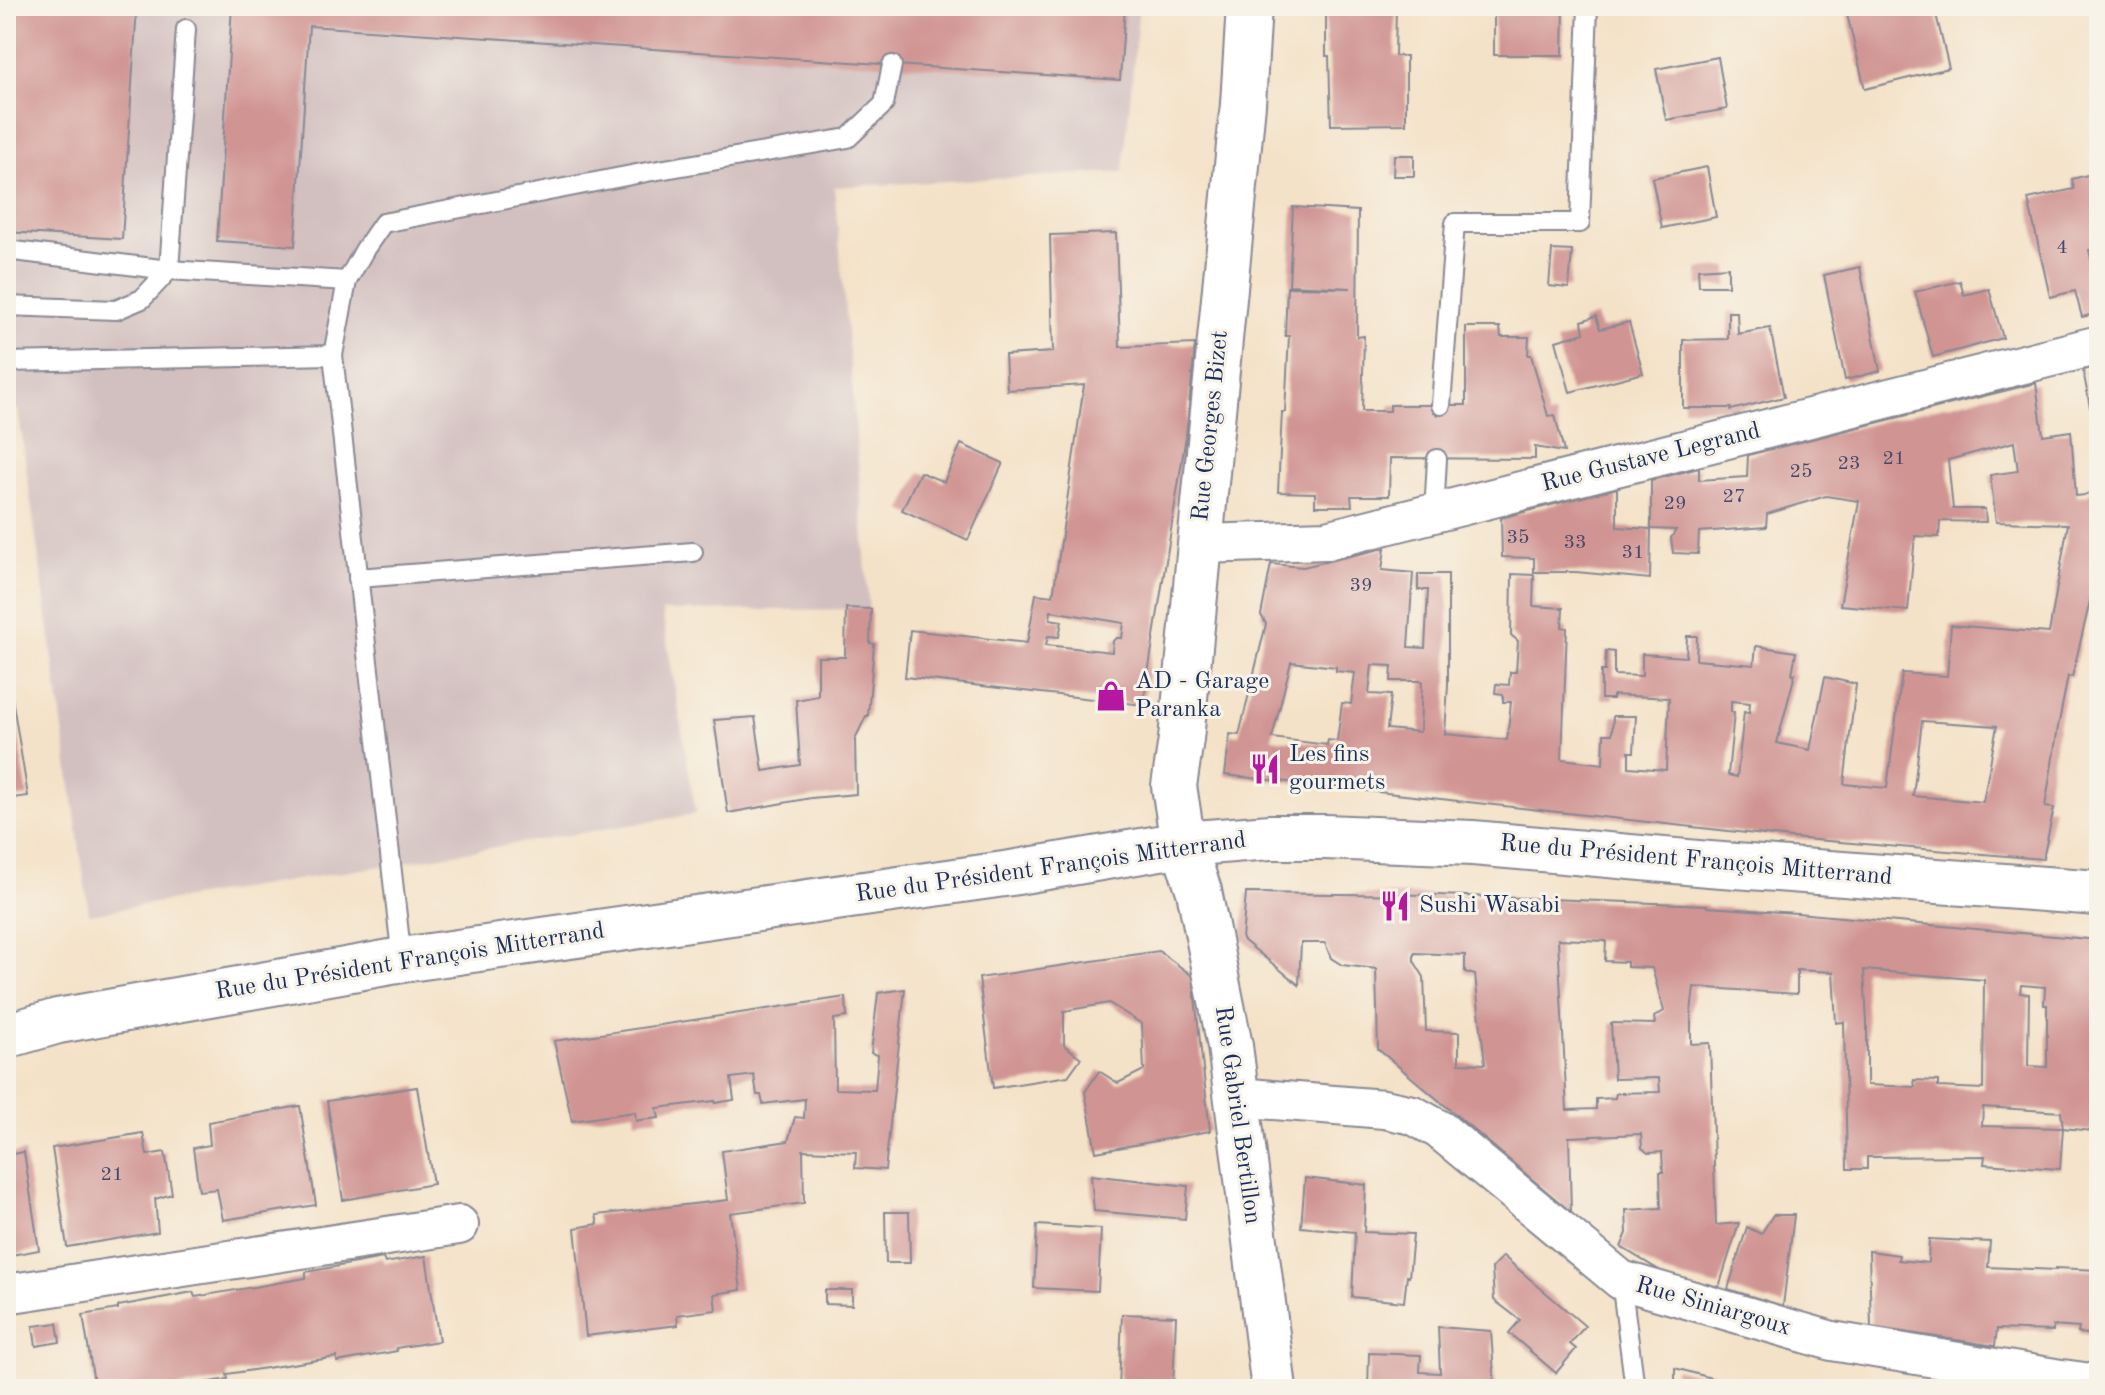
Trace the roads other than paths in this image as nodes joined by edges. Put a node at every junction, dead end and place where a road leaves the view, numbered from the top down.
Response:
1 (1249, 6) edge
2 (1588, 6) edge
3 (186, 29) dead end
4 (892, 65) dead end
5 (6, 250) edge
6 (169, 270) junction
7 (347, 281) junction
8 (6, 306) edge
9 (2099, 345) edge
10 (333, 355) junction
11 (6, 362) edge
12 (1441, 405) dead end
13 (1437, 459) dead end
14 (1434, 513) junction
15 (1200, 544) junction
16 (693, 552) dead end
17 (358, 578) junction
18 (1183, 844) junction
19 (2099, 893) edge
20 (402, 960) junction
21 (6, 1020) edge
22 (58, 1021) junction
23 (6, 1036) edge
24 (1237, 1097) junction
25 (459, 1225) dead end
26 (1621, 1280) junction
27 (6, 1294) edge
28 (2099, 1384) edge
29 (1274, 1389) edge
30 (1635, 1389) edge

1 - 15 street, Rue Georges Bizet
2 - 12 lane
3 - 6 lane
4 - 7 lane
5 - 6 lane
6 - 7 lane
6 - 8 lane
7 - 10 lane
9 - 14 street, Rue Gustave Legrand
10 - 11 lane
10 - 17 lane
13 - 14 lane
14 - 15 street, Rue Gustave Legrand
15 - 18 street, Rue Georges Bizet
16 - 17 lane
17 - 20 lane
18 - 19 street, Rue du Président François Mitterrand
18 - 20 street, Rue du Président François Mitterrand
18 - 24 street, Rue Gabriel Bertillon
20 - 22 street, Rue du Président François Mitterrand
21 - 22 street, Rue du Président François Mitterrand
22 - 23 street, Rue du Président François Mitterrand
24 - 26 street, Rue Siniargoux
24 - 29 street, Rue Gabriel Bertillon
25 - 27 street
26 - 28 street, Rue Siniargoux
26 - 30 lane

